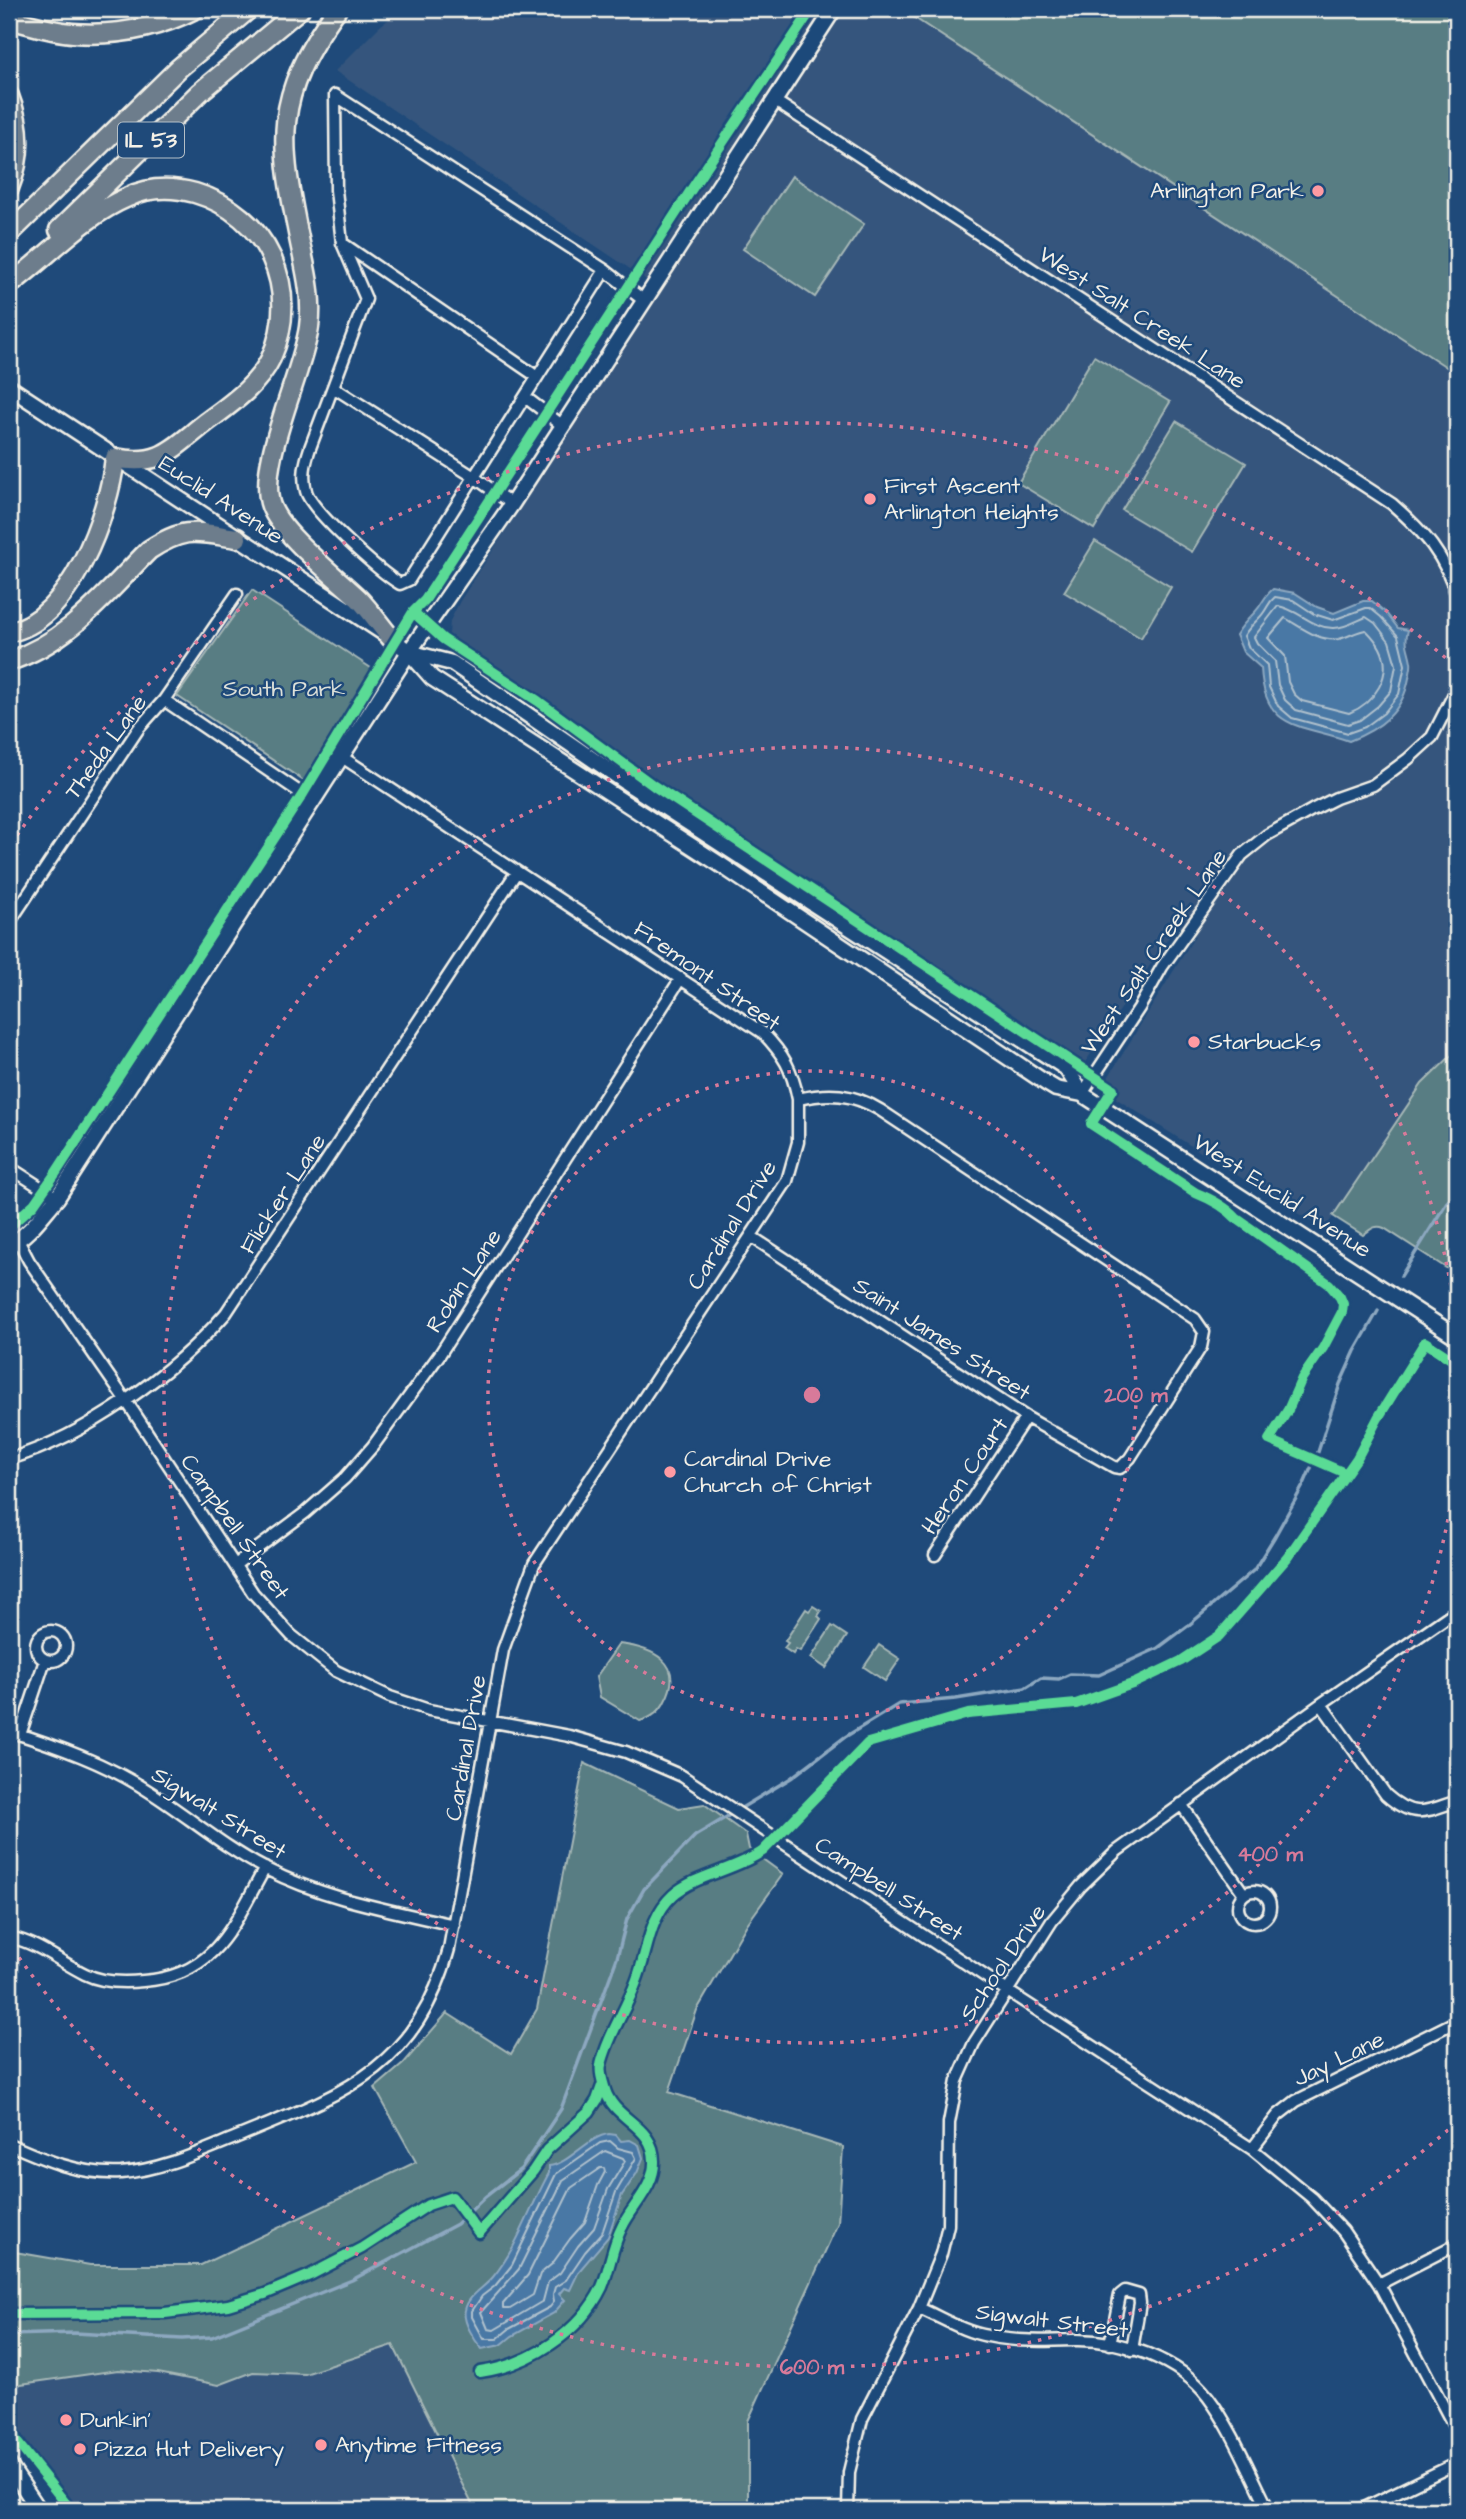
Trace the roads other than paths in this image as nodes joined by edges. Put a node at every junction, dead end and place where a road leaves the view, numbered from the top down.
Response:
1 (195, 9) edge
2 (248, 9) edge
3 (300, 9) edge
4 (337, 9) edge
5 (834, 9) edge
6 (9, 19) edge
7 (9, 96) edge
8 (775, 101) junction
9 (9, 188) edge
10 (9, 234) edge
11 (342, 243) junction
12 (605, 270) junction
13 (9, 279) edge
14 (9, 285) edge
15 (643, 300) junction
16 (536, 376) junction
17 (9, 387) edge
18 (333, 387) junction
19 (525, 397) junction
20 (563, 426) junction
21 (115, 457) junction
22 (474, 477) junction
23 (512, 504) junction
24 (237, 538) junction
25 (237, 594) dead end
26 (1457, 597) edge
27 (9, 632) edge
28 (391, 638) junction
29 (409, 652) junction
30 (9, 661) edge
31 (1457, 688) edge
32 (163, 701) junction
33 (342, 757) junction
34 (314, 802) junction
35 (516, 873) junction
36 (9, 923) edge
37 (681, 978) junction
38 (1082, 1094) junction
39 (798, 1099) junction
40 (9, 1167) edge
41 (57, 1198) junction
42 (752, 1237) junction
43 (13, 1243) edge
44 (1457, 1337) edge
45 (125, 1400) junction
46 (1026, 1418) junction
47 (9, 1458) edge
48 (935, 1555) dead end
49 (235, 1565) junction
50 (1457, 1610) edge
51 (45, 1660) dead end
52 (1321, 1704) junction
53 (490, 1720) junction
54 (9, 1731) edge
55 (20, 1735) junction
56 (1457, 1801) edge
57 (1181, 1804) junction
58 (265, 1868) junction
59 (1244, 1894) dead end
60 (454, 1925) junction
61 (9, 1937) edge
62 (1006, 1990) junction
63 (1457, 2021) edge
64 (9, 2144) edge
65 (1252, 2149) junction
66 (1457, 2244) edge
67 (1379, 2284) junction
68 (919, 2308) junction
69 (1110, 2344) junction
70 (1132, 2350) junction
71 (1457, 2432) edge
72 (1457, 2463) edge
73 (9, 2465) edge
74 (39, 2510) edge
75 (848, 2510) edge
76 (1048, 2510) edge
77 (1058, 2510) edge
78 (1269, 2510) edge
79 (1360, 2510) edge

1 - 6 highway
2 - 10 highway, IL 53
3 - 13 highway, IL 53
4 - 28 highway
5 - 8 main road
7 - 9 highway
8 - 15 main road
8 - 26 street, West Salt Creek Lane
11 - 12 street
11 - 16 street
11 - 18 street
12 - 15 street
12 - 16 street
14 - 21 highway
15 - 20 main road
16 - 19 street
17 - 21 main road, Euclid Avenue
18 - 22 street
18 - 22 street
19 - 20 street
19 - 22 street
20 - 23 main road
21 - 24 main road, Euclid Avenue
21 - 27 highway
22 - 23 street
23 - 29 main road
24 - 28 main road, Euclid Avenue
24 - 30 highway
25 - 32 street, Theda Lane
28 - 29 main road, Euclid Avenue
29 - 33 main road
29 - 38 main road, West Euclid Avenue
29 - 38 main road, West Euclid Avenue
31 - 38 street, West Salt Creek Lane
32 - 34 street
32 - 36 street, Theda Lane
33 - 34 main road
33 - 35 street, Fremont Street
34 - 41 main road
35 - 37 street, Fremont Street
35 - 45 street, Flicker Lane
37 - 39 street, Fremont Street
37 - 49 street, Robin Lane
38 - 44 main road, West Euclid Avenue
39 - 42 street, Cardinal Drive
39 - 46 street, Saint James Street
40 - 41 street
41 - 43 main road
42 - 46 street, Saint James Street
42 - 53 street, Cardinal Drive
43 - 45 street, Campbell Street
45 - 47 street, Flicker Lane
45 - 49 street, Campbell Street
46 - 48 street, Heron Court
49 - 53 street, Campbell Street
50 - 52 street, School Drive
51 - 55 street
52 - 56 street
52 - 57 street, School Drive
53 - 60 street, Cardinal Drive
53 - 62 street, Campbell Street
54 - 55 street, Sigwalt Street
55 - 58 street, Sigwalt Street
57 - 59 street
57 - 62 street, School Drive
58 - 60 street, Sigwalt Street
58 - 61 street
60 - 64 street, Cardinal Drive
62 - 65 street, Campbell Street
62 - 68 street, School Drive
63 - 65 street, Jay Lane
65 - 67 street, Campbell Street
66 - 67 street
67 - 71 street, Campbell Street
68 - 69 street, Sigwalt Street
68 - 75 street, School Drive
69 - 70 street, Sigwalt Street
69 - 70 street
70 - 78 street, Sigwalt Street
72 - 79 street
73 - 74 main road
76 - 77 street

